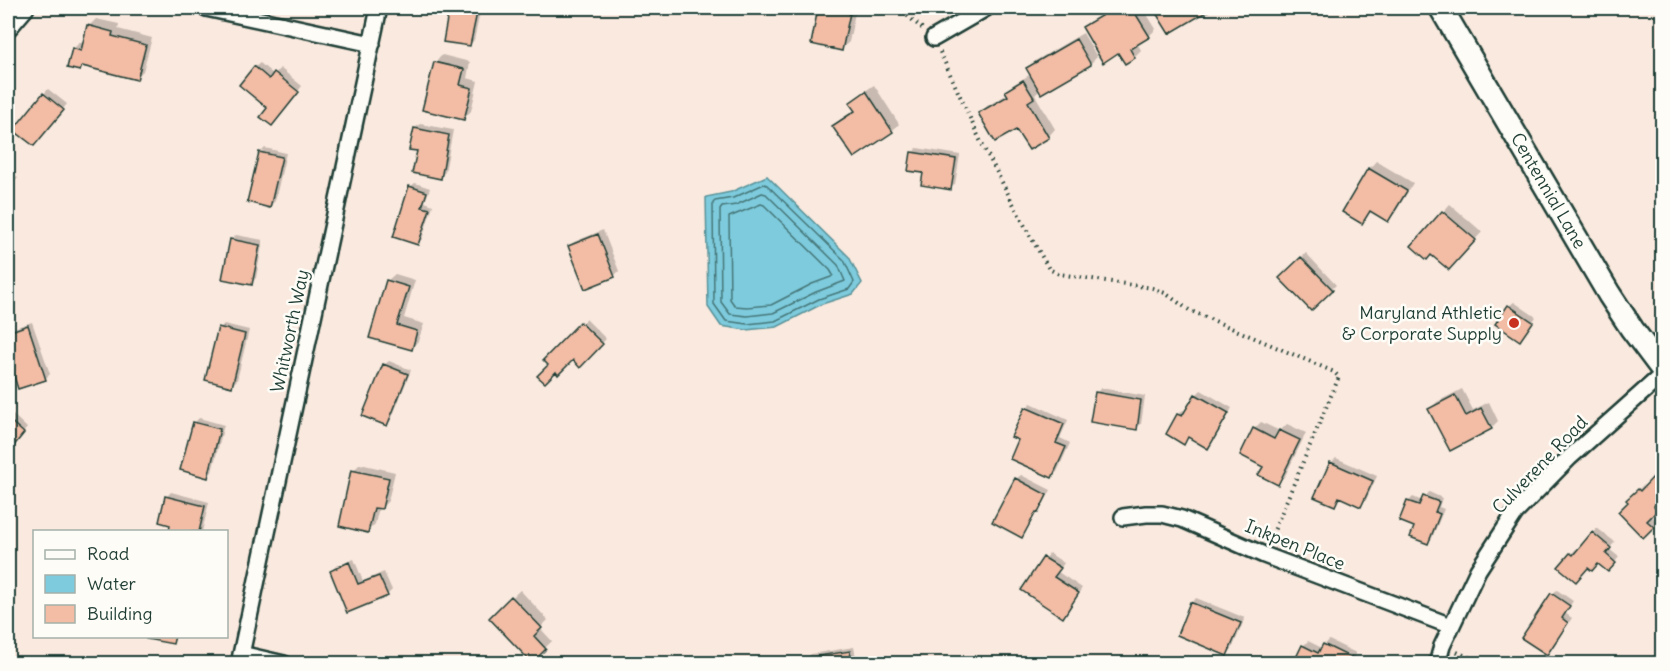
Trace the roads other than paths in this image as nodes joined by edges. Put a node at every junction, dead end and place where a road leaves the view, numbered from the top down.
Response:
1 (26, 8) edge
2 (206, 8) edge
3 (379, 8) edge
4 (986, 8) edge
5 (1441, 8) edge
6 (8, 29) edge
7 (934, 38) road end
8 (372, 44) junction
9 (1662, 369) edge
10 (1662, 375) edge
11 (1123, 518) dead end
12 (1451, 626) junction
13 (240, 659) edge
14 (284, 663) edge
15 (1437, 663) edge

1 - 6 street
2 - 8 street
3 - 8 street, Whitworth Way
4 - 7 street
5 - 9 street, Centennial Lane
8 - 13 street, Whitworth Way
10 - 12 street, Culverene Road
11 - 12 street, Inkpen Place
12 - 15 street, Culverene Road
13 - 14 street

